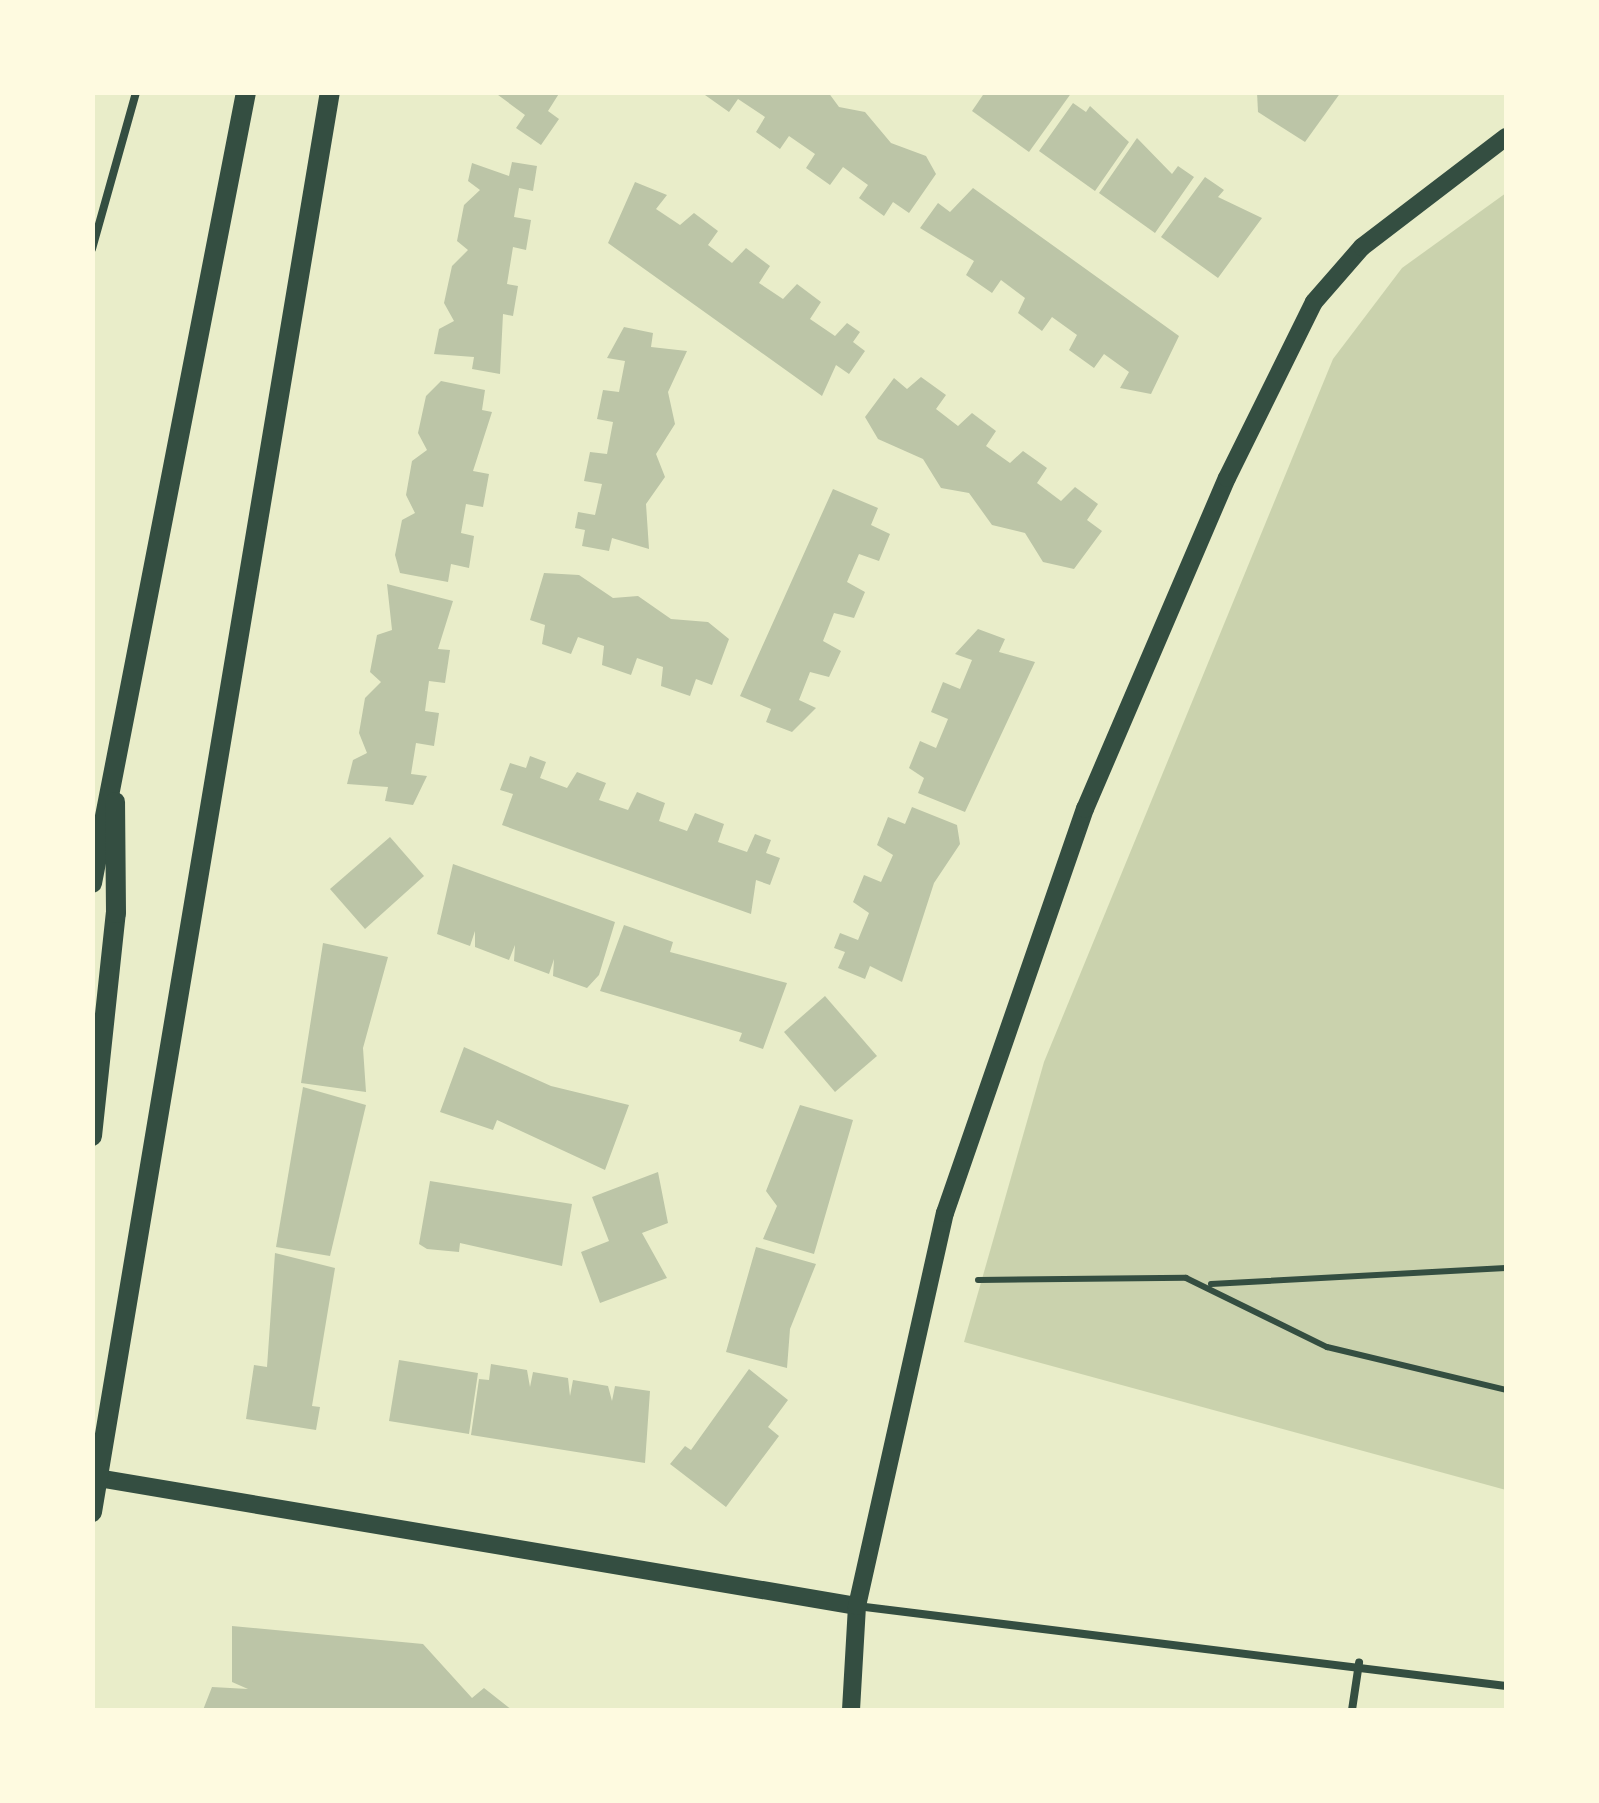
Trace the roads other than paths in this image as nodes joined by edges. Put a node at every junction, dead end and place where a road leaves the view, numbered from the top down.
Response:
1 (136, 92) edge
2 (246, 92) edge
3 (330, 92) edge
4 (1506, 137) edge
5 (92, 248) edge
6 (115, 750) junction
7 (92, 883) edge
8 (92, 1136) edge
9 (94, 1473) edge
10 (92, 1512) edge
11 (857, 1606) junction
12 (1359, 1664) junction
13 (1506, 1686) edge
14 (851, 1710) edge
15 (1352, 1710) edge

1 - 5 lane
2 - 6 main road
3 - 9 main road
4 - 11 street
6 - 7 main road
6 - 8 main road
9 - 10 main road
9 - 11 street
11 - 12 lane
11 - 14 street
12 - 13 lane
12 - 15 lane

